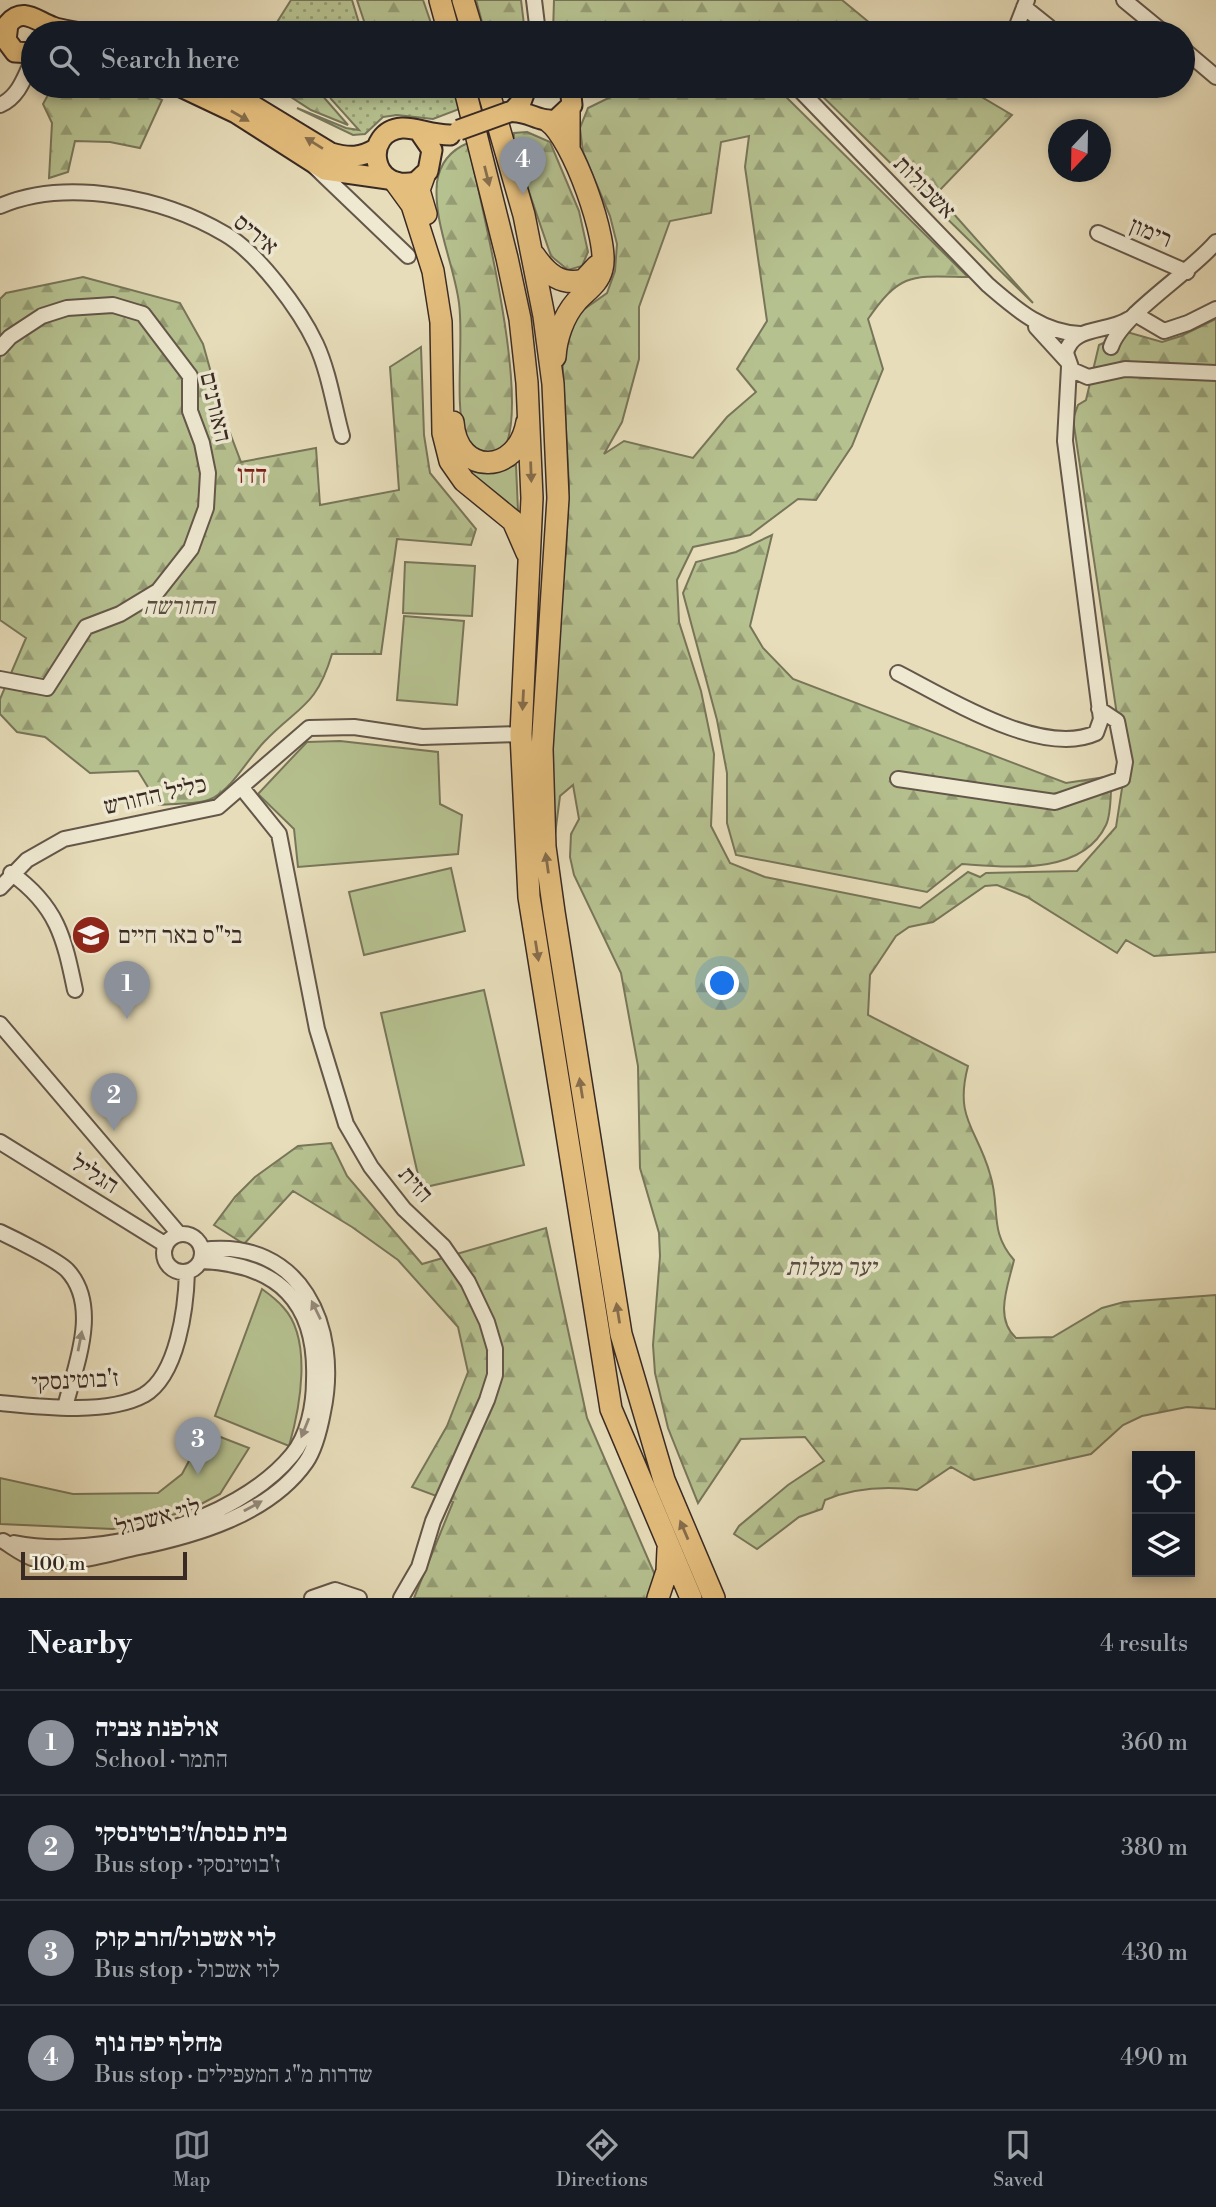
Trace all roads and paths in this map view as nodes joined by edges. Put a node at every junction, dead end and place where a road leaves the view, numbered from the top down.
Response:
1 (440, 0) edge
2 (463, 0) edge
3 (534, 0) edge
4 (1124, 0) edge
5 (1025, 3) edge
6 (6, 21) edge
7 (32, 21) edge
8 (446, 21) edge
9 (469, 21) edge
10 (537, 21) edge
11 (1019, 21) edge
12 (1043, 21) edge
13 (1149, 21) edge
14 (18, 50) edge
15 (1195, 59) edge
16 (1216, 77) edge
17 (204, 98) edge
18 (241, 98) edge
19 (467, 98) edge
20 (490, 98) edge
21 (520, 98) edge
22 (526, 98) edge
23 (572, 98) edge
24 (573, 98) edge
25 (808, 98) edge
26 (0, 106) edge
27 (511, 111) junction
28 (540, 118) junction
29 (418, 131) junction
30 (455, 133) junction
31 (377, 148) junction
32 (570, 152) junction
33 (309, 162) junction
34 (428, 167) junction
35 (360, 176) junction
36 (392, 181) junction
37 (353, 201) junction
38 (0, 206) edge
39 (1098, 233) dead end
40 (601, 237) junction
41 (1216, 242) edge
42 (532, 252) junction
43 (408, 256) dead end
44 (1187, 272) junction
45 (1216, 309) edge
46 (1026, 316) junction
47 (1132, 317) junction
48 (1085, 333) junction
49 (0, 348) edge
50 (1111, 348) junction
51 (1069, 365) junction
52 (1140, 369) junction
53 (1216, 373) edge
54 (1098, 376) junction
55 (553, 384) junction
56 (1067, 410) junction
57 (528, 413) junction
58 (342, 436) dead end
59 (530, 565) junction
60 (898, 673) dead end
61 (0, 678) edge
62 (1099, 709) junction
63 (521, 734) junction
64 (898, 779) dead end
65 (242, 788) junction
66 (11, 873) junction
67 (0, 888) edge
68 (75, 990) dead end
69 (0, 1024) edge
70 (0, 1142) edge
71 (0, 1232) edge
72 (179, 1234) junction
73 (166, 1245) junction
74 (201, 1255) junction
75 (187, 1272) junction
76 (0, 1403) edge
77 (65, 1407) junction
78 (1, 1541) edge
79 (668, 1543) junction
80 (698, 1596) edge
81 (312, 1598) edge
82 (359, 1598) edge
83 (401, 1598) edge
84 (658, 1598) edge

1 - 8 highway
2 - 9 highway
3 - 10 street
4 - 13 street
5 - 11 street
5 - 12 street
6 - 7 main road
6 - 14 main road
14 - 26 street
15 - 16 street
17 -> 33 main road
31 -> 18 main road
19 -> 57 highway
20 - 42 highway
21 - 27 main road
22 - 28 main road
23 - 28 main road
24 - 32 highway
25 - 46 street, אשכולות
27 - 28 main road
27 - 30 main road, bridge
28 - 32 highway
29 - 30 main road
29 - 31 main road
29 - 34 main road
30 - 34 main road
31 - 36 main road
32 - 40 highway
33 - 35 main road
33 - 37 street
34 - 36 main road
34 - 57 highway
35 - 36 main road
35 - 37 street
36 - 59 highway
37 - 43 street
38 - 58 street, איריס
39 - 44 street, רימון
40 - 42 highway
40 - 55 highway
41 - 44 street, אשכולות
42 - 55 highway
44 - 47 street, אשכולות
45 - 47 street
46 - 48 street, אשכולות
46 - 51 street, אשכולות
47 - 48 street, אשכולות
47 - 50 street, אשכולות
48 - 50 street
48 - 51 street
49 - 61 street, האורנים
50 - 52 street
50 - 54 street
51 - 54 street
51 - 56 street
52 - 53 street
52 - 54 street
54 - 56 street
80 -> 55 highway
56 - 62 street
57 -> 59 highway
59 -> 63 highway
60 - 62 street
62 - 64 street
63 - 65 street, כליל החורש
63 -> 79 highway
65 - 66 street, כליל החורש
65 - 83 street, הזית
66 - 67 street, כליל החורש
66 - 68 street
69 - 72 street
70 - 73 street, הגליל
77 -> 71 street
72 - 73 street
72 - 74 street
73 - 75 street
74 - 75 street
74 - 78 street, לוי אשכול
75 - 77 street, ז'בוטינסקי
76 - 77 street, ז'בוטינסקי
79 - 80 highway
79 - 84 highway
81 - 82 street

